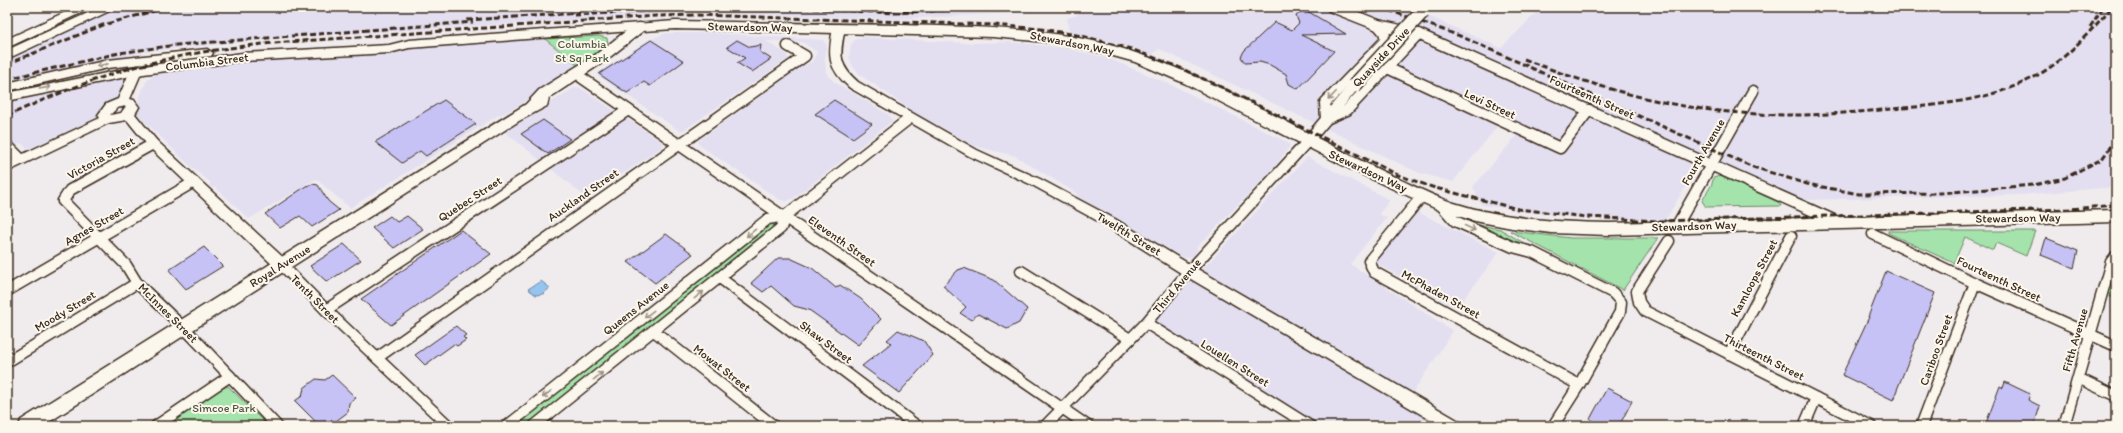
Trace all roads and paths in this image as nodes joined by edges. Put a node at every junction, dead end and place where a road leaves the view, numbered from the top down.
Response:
1 (85, 7) edge
2 (110, 7) edge
3 (1332, 7) edge
4 (1423, 7) edge
5 (1378, 25) junction
6 (663, 26) junction
7 (640, 27) junction
8 (840, 28) junction
9 (1418, 34) junction
10 (7, 44) edge
11 (409, 44) junction
12 (788, 46) dead end
13 (7, 55) edge
14 (141, 59) junction
15 (1368, 59) junction
16 (1386, 67) junction
17 (136, 71) junction
18 (582, 78) junction
19 (7, 87) edge
20 (1753, 91) dead end
21 (7, 97) edge
22 (123, 102) junction
23 (532, 106) junction
24 (628, 110) junction
25 (1589, 110) junction
26 (115, 117) junction
27 (910, 118) junction
28 (1326, 119) junction
29 (150, 141) junction
30 (1307, 142) junction
31 (678, 144) junction
32 (8, 147) edge
33 (21, 160) junction
34 (1712, 166) junction
35 (7, 167) edge
36 (194, 182) junction
37 (1422, 196) junction
38 (64, 197) joint
39 (1440, 204) junction
40 (785, 216) junction
41 (2116, 216) edge
42 (1838, 222) junction
43 (1673, 234) junction
44 (1873, 234) dead end
45 (1791, 236) dead end
46 (100, 238) junction
47 (2113, 259) edge
48 (282, 265) junction
49 (1021, 271) dead end
50 (1189, 271) junction
51 (720, 278) junction
52 (137, 283) junction
53 (1974, 283) junction
54 (7, 291) edge
55 (326, 310) junction
56 (1645, 311) joint
57 (1146, 323) junction
58 (182, 328) junction
59 (654, 331) junction
60 (2090, 335) junction
61 (1130, 339) junction
62 (2116, 346) edge
63 (1729, 354) junction
64 (377, 358) junction
65 (7, 362) edge
66 (230, 376) junction
67 (2078, 378) junction
68 (1579, 385) junction
69 (2116, 396) edge
70 (1816, 398) junction
71 (1062, 408) junction
72 (28, 426) edge
73 (156, 426) edge
74 (277, 426) edge
75 (449, 426) edge
76 (507, 426) edge
77 (534, 426) edge
78 (774, 426) edge
79 (917, 426) edge
80 (1045, 426) edge
81 (1088, 426) edge
82 (1310, 426) edge
83 (1454, 426) edge
84 (1553, 426) edge
85 (1804, 426) edge
86 (1872, 426) edge
87 (1921, 426) edge
88 (2064, 426) edge

1 - 10 street
2 - 13 street
3 - 5 street, Fourteenth Street
4 - 28 street, Quayside Drive, bridge
5 - 9 street, Fourteenth Street
5 - 15 street
6 - 7 main road, Stewardson Way
6 - 8 main road, Stewardson Way
6 - 18 main road, Royal Avenue
7 - 11 main road, Columbia Street
7 - 23 main road, Royal Avenue
8 - 27 street, Twelfth Street
8 - 30 main road, Stewardson Way
9 - 16 street
9 - 25 street, Fourteenth Street
11 - 14 main road, Columbia Street
11 - 17 main road, Columbia Street
12 - 31 street, Auckland Street
14 - 17 main road
14 -> 19 main road, Columbia Street
15 - 16 street, Levi Street
15 -> 28 street
16 - 25 street, Levi Street
16 - 28 street
21 -> 17 main road, Columbia Street
17 - 22 street
18 - 23 main road, Royal Avenue
18 - 24 street, Eleventh Street
20 - 34 street, Fourth Avenue
22 - 26 street
22 - 26 street
23 - 48 main road, Royal Avenue
24 - 31 street, Eleventh Street
24 - 55 street, Quebec Street
25 - 34 street, Fourteenth Street
26 - 29 street, Tenth Street
26 - 33 street
27 - 40 street, Queens Avenue
27 - 50 street, Twelfth Street
28 - 30 street, Quayside Drive
29 - 36 street, Tenth Street
29 - 38 street, Victoria Street
30 - 37 main road, Stewardson Way
30 - 50 street, Third Avenue
31 - 40 street, Eleventh Street
31 - 64 street, Auckland Street
32 - 33 street
33 - 35 street
34 - 42 street, Fourteenth Street
34 - 43 street, Fourth Avenue
36 - 46 street, Agnes Street
36 - 48 street, Tenth Street
37 - 39 main road, Stewardson Way
37 - 68 street, McPhaden Street
38 - 46 street, McInnes Street
39 - 43 main road, Stewardson Way
39 -> 68 street
40 - 51 street, Queens Avenue
40 - 71 street, Eleventh Street
40 -> 76 street, Queens Avenue
41 - 42 main road, Stewardson Way
42 - 43 main road, Stewardson Way
43 - 56 street, Fourth Avenue
44 - 53 street, Fourteenth Street
45 - 63 street, Kamloops Street
46 - 52 street, McInnes Street
46 - 54 street, Agnes Street
47 - 60 street, Fifth Avenue
48 - 55 street, Tenth Street
48 - 58 main road, Royal Avenue
49 - 61 street
50 - 57 street, Third Avenue
50 - 83 street, Twelfth Street
59 -> 51 street, Queens Avenue
51 - 79 street, Shaw Street
52 - 58 street, McInnes Street
52 - 65 street, Moody Street
53 - 60 street, Fourteenth Street
53 - 87 street, Cariboo Street
55 - 64 street, Tenth Street
56 - 63 street, Thirteenth Street
57 - 61 street, Third Avenue
57 - 82 street, Louellen Street
58 - 66 street, McInnes Street
58 - 72 main road, Royal Avenue
77 -> 59 street, Queens Avenue
59 - 78 street, Mowat Street
60 - 62 street, Fourteenth Street
60 - 67 street, Fifth Avenue
61 - 71 street, Third Avenue
63 - 70 street, Thirteenth Street
64 - 75 street, Tenth Street
66 - 73 street
66 - 74 street, McInnes Street
67 - 69 street
67 - 88 street, Fifth Avenue
68 - 84 street
70 - 85 street
70 - 86 street, Thirteenth Street
71 - 80 street, Third Avenue
71 - 81 street, Eleventh Street

